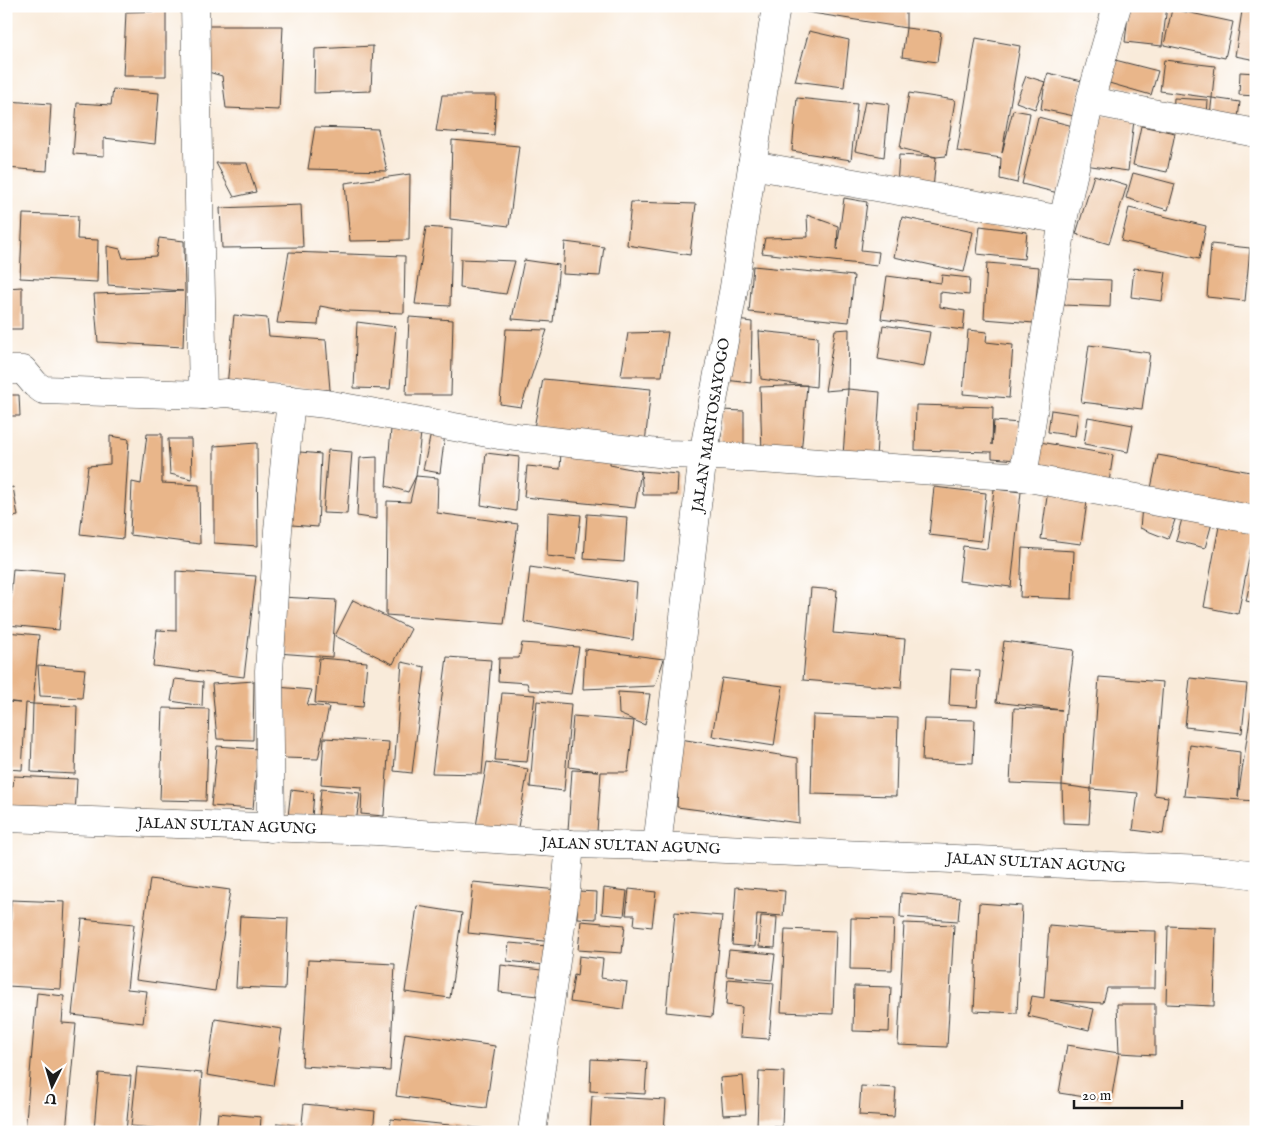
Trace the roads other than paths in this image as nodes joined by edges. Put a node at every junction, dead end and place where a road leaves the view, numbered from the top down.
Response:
1 (195, 6) edge
2 (776, 6) edge
3 (1117, 6) edge
4 (1090, 101) junction
5 (1256, 133) edge
6 (752, 166) junction
7 (1063, 220) junction
8 (6, 370) edge
9 (204, 395) junction
10 (291, 400) junction
11 (703, 455) junction
12 (1023, 477) junction
13 (1256, 520) edge
14 (6, 818) edge
15 (271, 828) junction
16 (570, 844) junction
17 (657, 846) junction
18 (1256, 875) edge
19 (532, 1132) edge

1 - 9 street
2 - 6 street, JALAN MARTOSAYOGO
3 - 4 street
4 - 5 street
4 - 7 street
6 - 7 street
6 - 11 street, JALAN MARTOSAYOGO
7 - 12 street
8 - 9 street
9 - 10 street
10 - 11 street
10 - 15 street
11 - 12 street
11 - 17 street, JALAN MARTOSAYOGO
12 - 13 street
14 - 15 street, JALAN SULTAN AGUNG
15 - 16 street, JALAN SULTAN AGUNG
16 - 17 street, JALAN SULTAN AGUNG
16 - 19 street
17 - 18 street, JALAN SULTAN AGUNG

